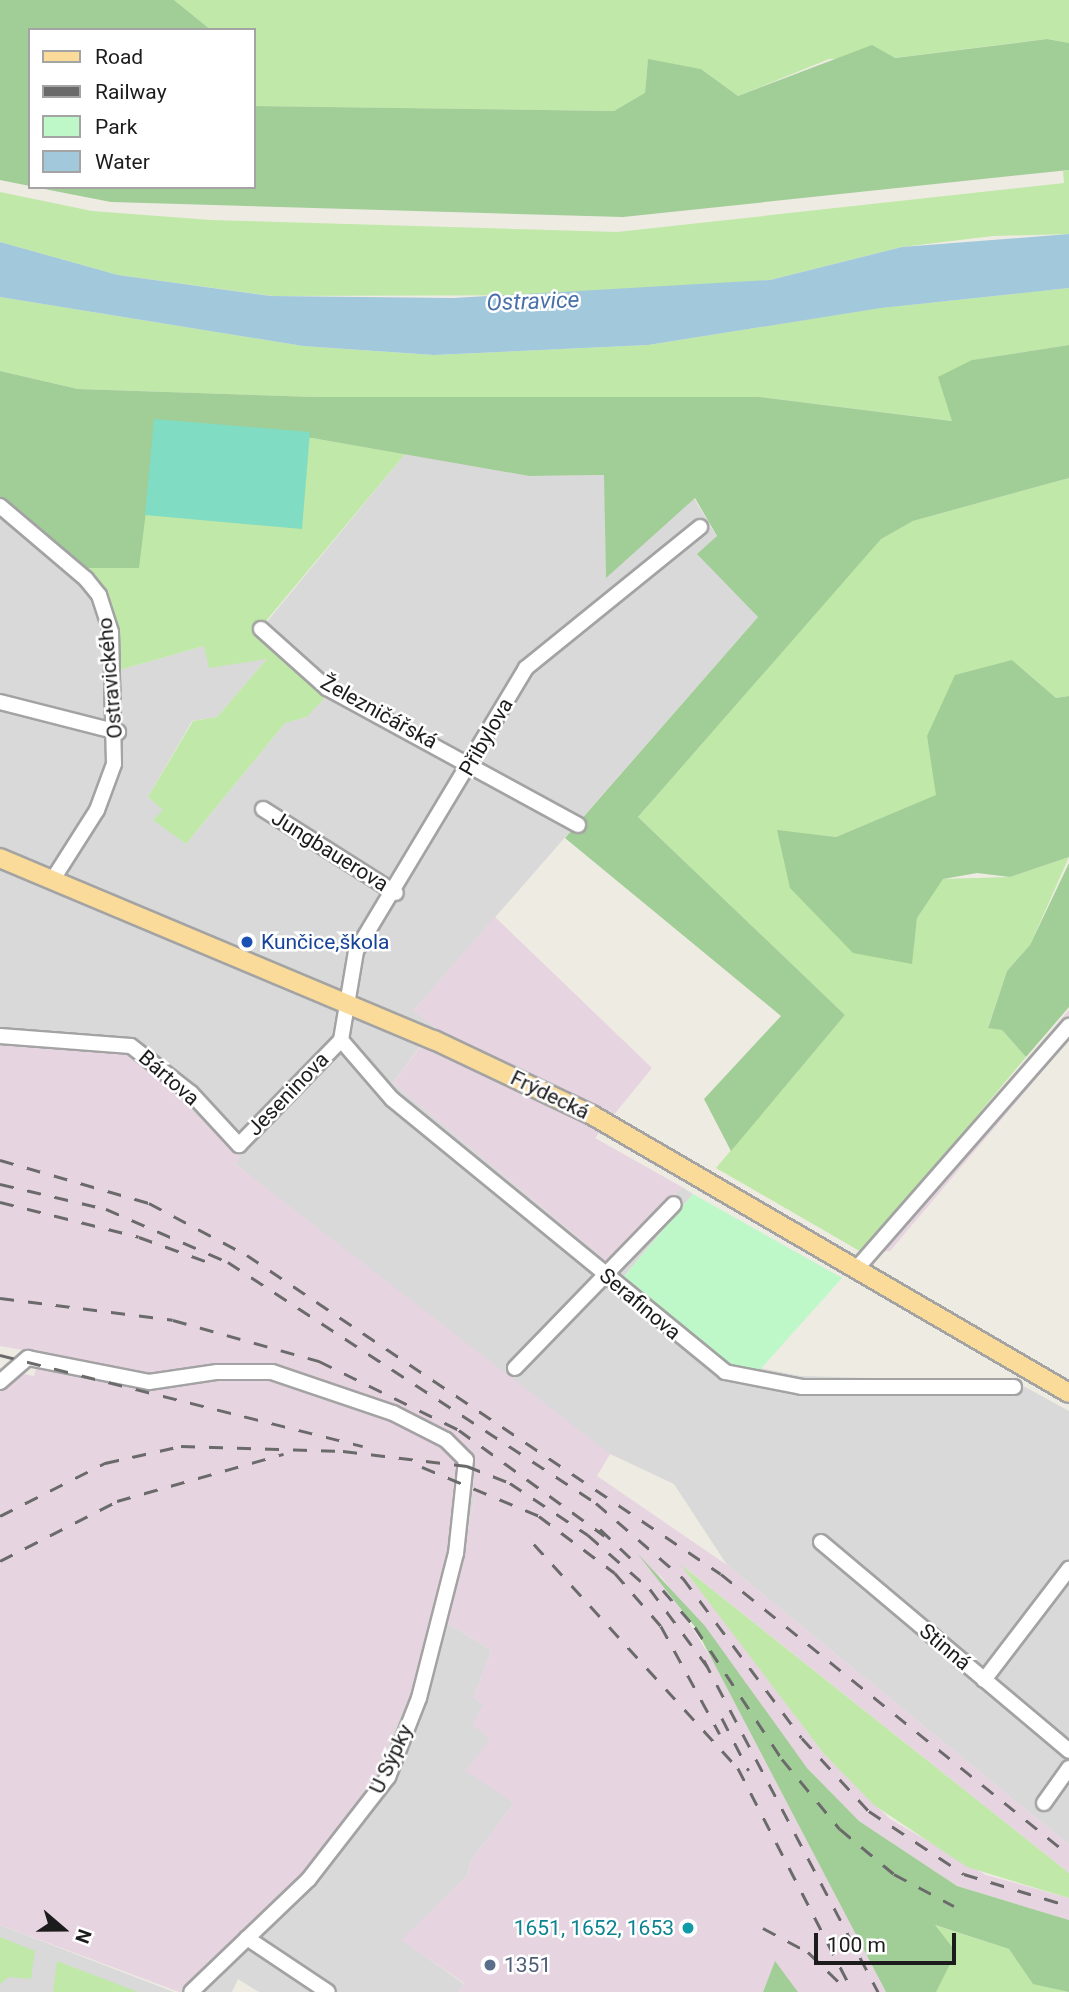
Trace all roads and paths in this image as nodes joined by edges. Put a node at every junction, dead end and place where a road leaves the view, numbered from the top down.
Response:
1 (0, 506) edge
2 (701, 527) dead end
3 (261, 629) dead end
4 (0, 702) edge
5 (118, 732) junction
6 (472, 762) junction
7 (263, 809) dead end
8 (578, 825) dead end
9 (0, 858) edge
10 (54, 879) junction
11 (396, 893) junction
12 (347, 1003) junction
13 (1069, 1026) edge
14 (0, 1036) edge
15 (341, 1040) junction
16 (239, 1145) joint
17 (674, 1204) dead end
18 (857, 1268) junction
19 (607, 1275) junction
20 (515, 1368) dead end
21 (0, 1382) edge
22 (1014, 1387) dead end
23 (1069, 1393) edge
24 (821, 1542) dead end
25 (1069, 1569) edge
26 (984, 1680) junction
27 (1069, 1751) edge
28 (1069, 1768) edge
29 (1044, 1802) dead end
30 (247, 1938) junction
31 (191, 1992) edge
32 (328, 1992) edge

1 - 5 street, Ostravického
2 - 6 street, Přibylova
3 - 6 street, Železničářská
4 - 5 street
5 - 10 street, Ostravického
6 - 8 street, Železničářská
6 - 11 street, Přibylova
7 - 11 street, Jungbauerova
9 - 10 main road, Frýdecká
10 - 12 main road, Frýdecká
11 - 12 street, Přibylova
12 - 15 street, Jeseninova
12 - 18 main road, Frýdecká
13 - 18 street
14 - 16 street, Bártova
15 - 16 street, Jeseninova
15 - 19 street, Serafinova
17 - 19 street
18 - 23 main road, Frýdecká
19 - 20 street
19 - 22 street, Serafinova
21 - 30 street, U Sýpky
24 - 26 street, Stinná
25 - 26 street
26 - 27 street, Stinná
28 - 29 street
30 - 31 street, U Sýpky
30 - 32 street

